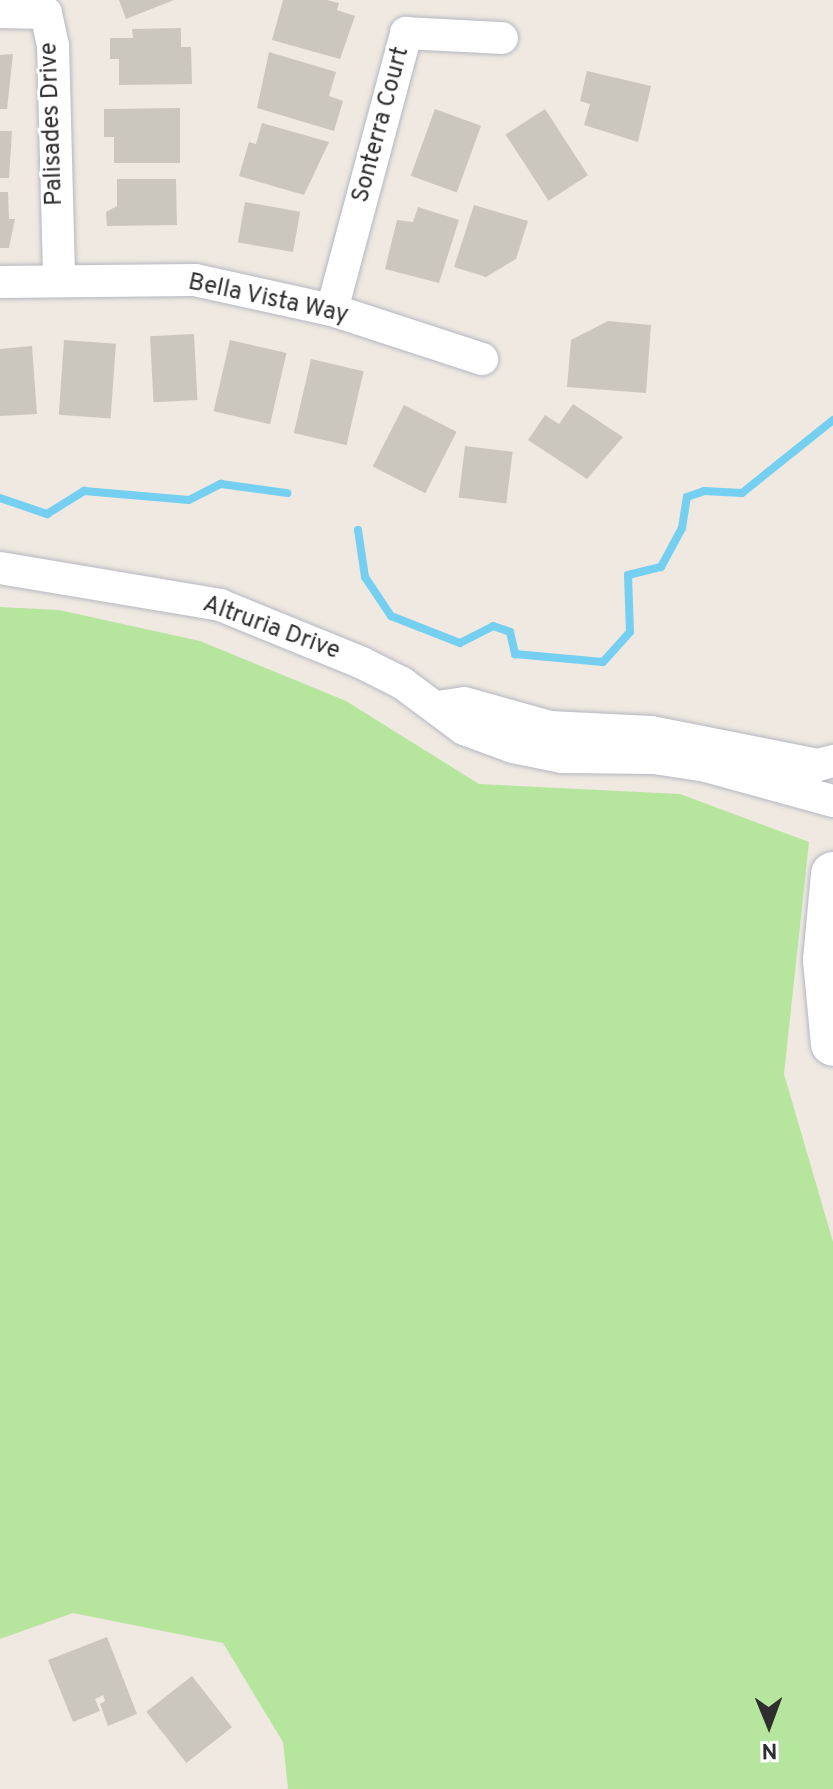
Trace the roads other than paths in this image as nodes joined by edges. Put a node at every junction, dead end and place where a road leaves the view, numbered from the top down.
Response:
1 (0, 12) edge
2 (502, 38) dead end
3 (59, 281) junction
4 (0, 282) edge
5 (332, 310) junction
6 (482, 359) dead end
7 (0, 568) edge
8 (437, 707) junction
9 (833, 761) edge
10 (833, 801) edge
11 (833, 874) edge
12 (833, 1044) edge

1 - 3 street, Palisades Drive
2 - 5 street, Sonterra Court
3 - 4 street, Bella Vista Way
3 - 5 street, Bella Vista Way
5 - 6 street, Bella Vista Way
7 - 8 street, Altruria Drive
8 - 9 street
8 - 10 street, Altruria Drive
11 - 12 main road

